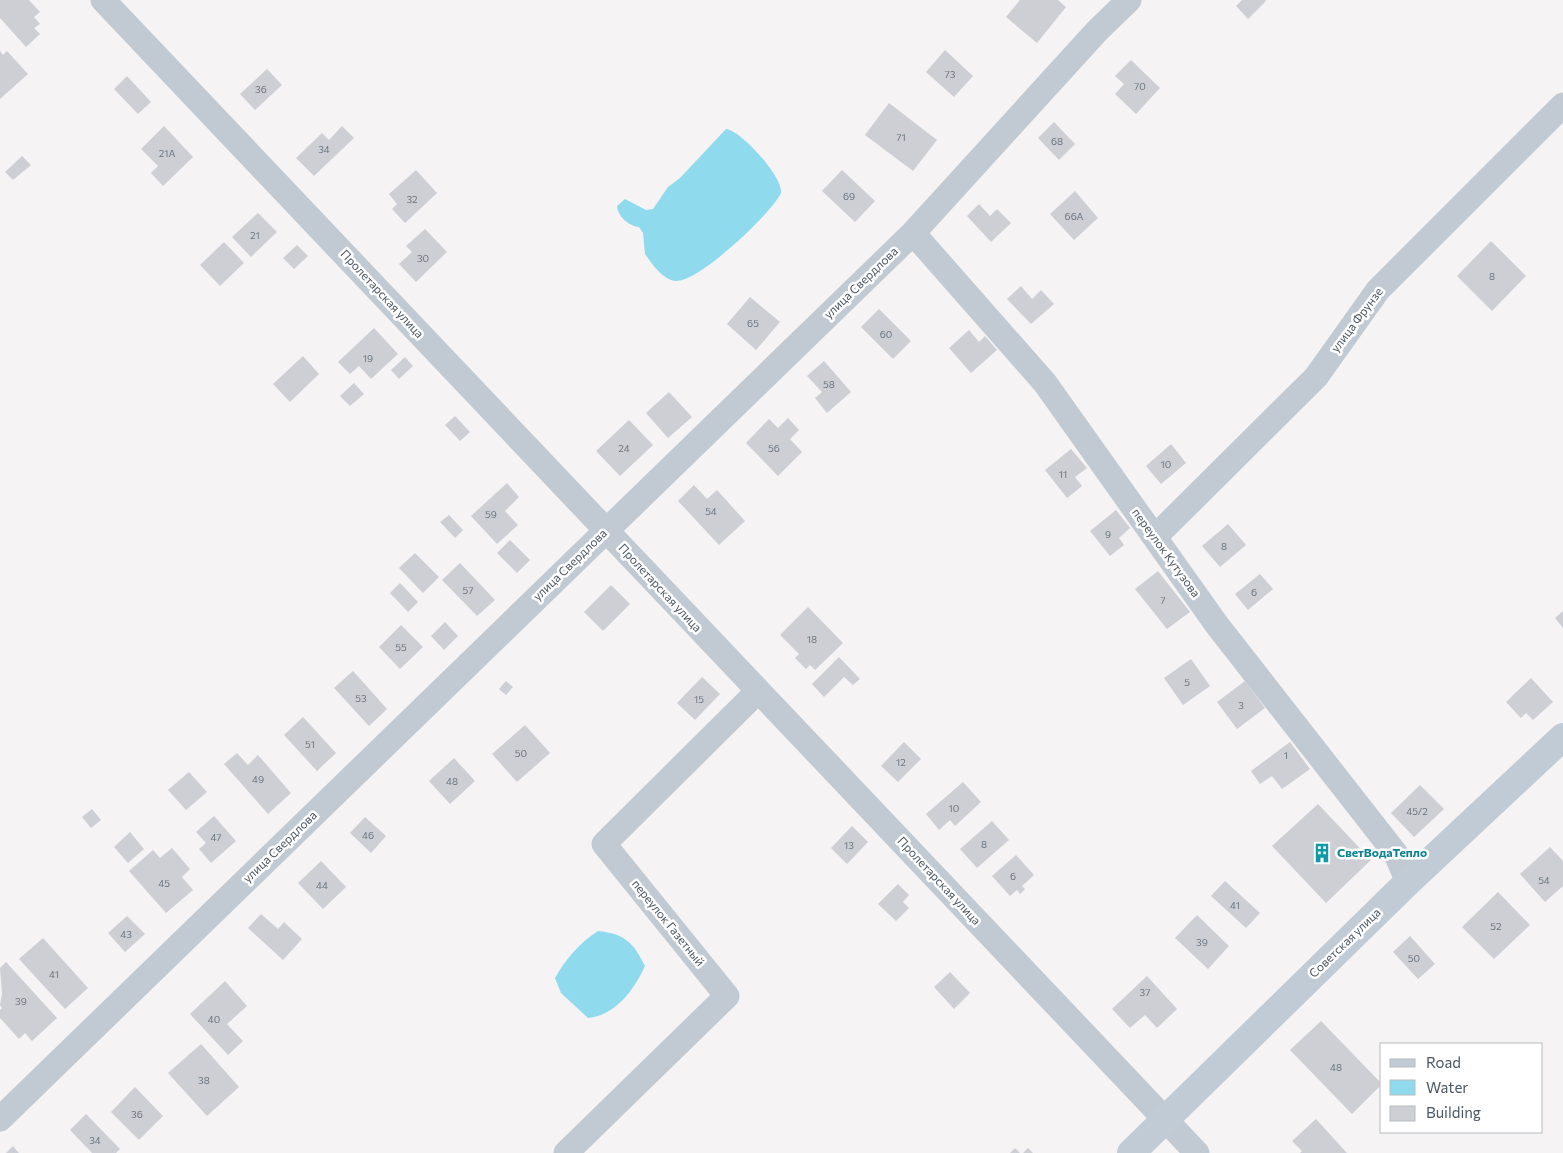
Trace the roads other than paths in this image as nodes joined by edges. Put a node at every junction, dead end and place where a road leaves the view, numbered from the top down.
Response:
1 (104, 0) edge
2 (1129, 0) edge
3 (1563, 105) edge
4 (913, 233) junction
5 (606, 530) junction
6 (1155, 537) junction
7 (758, 691) junction
8 (1563, 737) edge
9 (1408, 882) junction
10 (0, 1118) edge
11 (1165, 1119) junction
12 (566, 1153) edge
13 (1131, 1153) edge
14 (1197, 1153) edge

1 - 5 street, Пролетарская улица
2 - 4 street, улица Свердлова
3 - 6 street, улица Фрунзе
4 - 5 street, улица Свердлова
4 - 6 street, переулок Кутузова
5 - 7 street, Пролетарская улица
5 - 10 street, улица Свердлова
6 - 9 street, переулок Кутузова
7 - 11 street, Пролетарская улица
7 - 12 street, переулок Газетный
8 - 9 main road, Советская улица
9 - 11 main road, Советская улица
11 - 13 main road, Советская улица
11 - 14 street, Пролетарская улица

